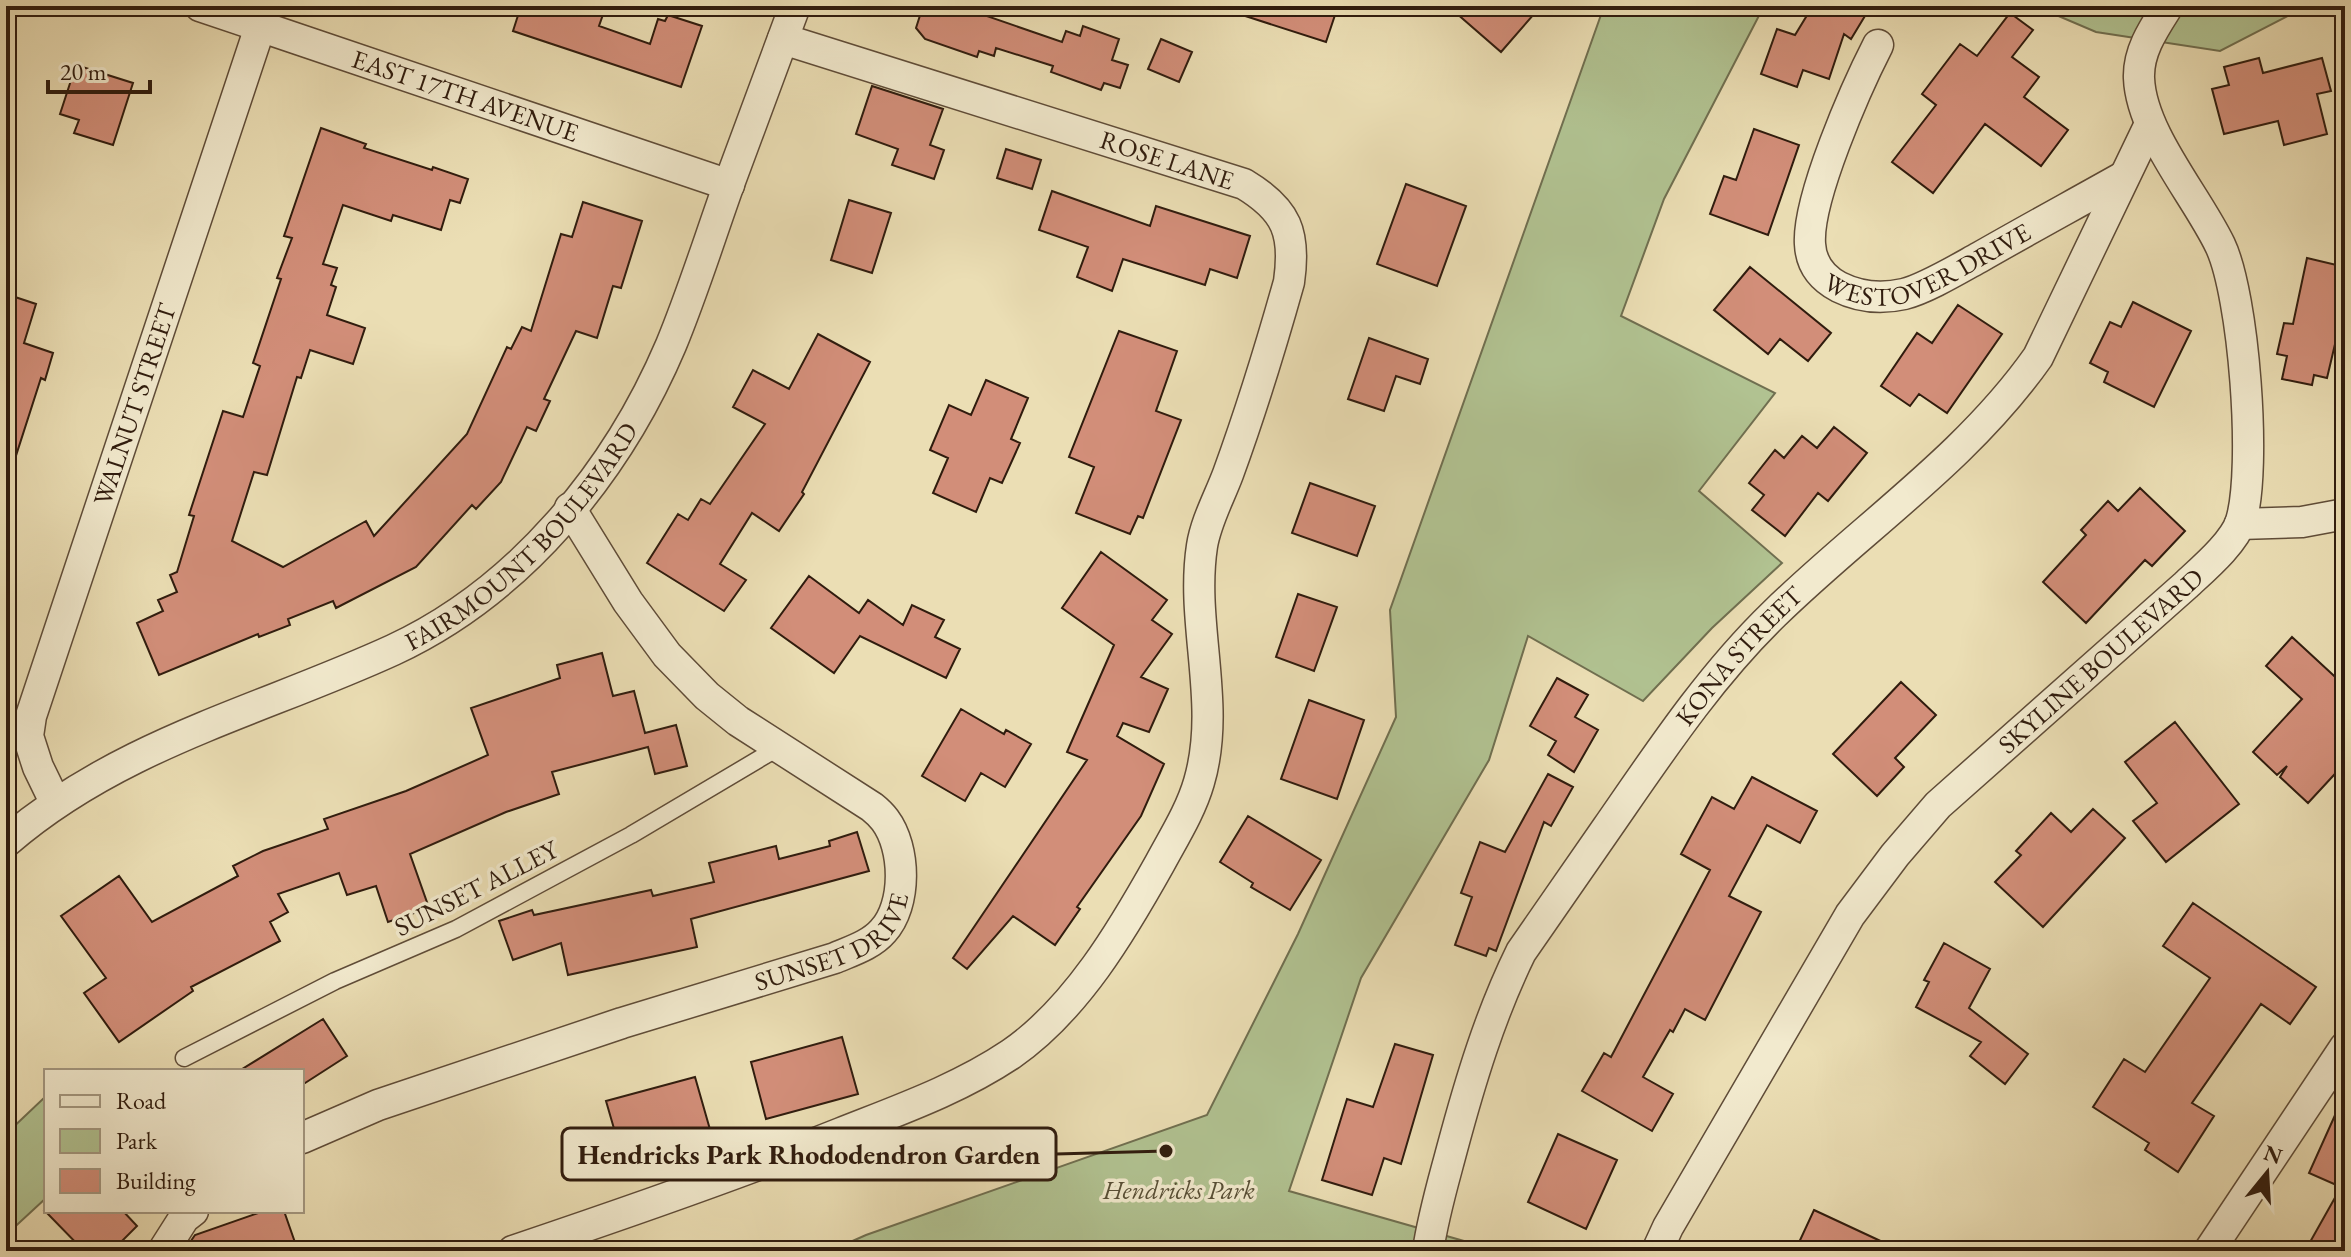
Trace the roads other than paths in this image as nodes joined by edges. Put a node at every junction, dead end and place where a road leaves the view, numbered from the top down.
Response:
1 (200, 6) edge
2 (795, 6) edge
3 (2168, 6) edge
4 (263, 16) edge
5 (783, 39) junction
6 (1878, 45) dead end
7 (2150, 124) junction
8 (2123, 177) junction
9 (729, 185) junction
10 (570, 508) junction
11 (2345, 514) edge
12 (2240, 524) junction
13 (781, 746) junction
14 (55, 802) junction
15 (6, 842) edge
16 (2345, 1047) edge
17 (184, 1058) dead end
18 (304, 1137) edge
19 (190, 1213) edge
20 (163, 1251) edge
21 (513, 1251) edge
22 (1428, 1251) edge
23 (1657, 1251) edge
24 (2209, 1251) edge

1 - 4 street, EAST 17TH AVENUE
2 - 5 street, FAIRMOUNT BOULEVARD
3 - 7 street, SKYLINE BOULEVARD
4 - 9 street, EAST 17TH AVENUE
4 - 14 street, WALNUT STREET
5 - 9 street, FAIRMOUNT BOULEVARD
5 - 21 street, ROSE LANE
6 - 8 street, WESTOVER DRIVE
7 - 8 street, KONA STREET
7 - 12 street, SKYLINE BOULEVARD
8 - 22 street, KONA STREET
9 - 10 street, FAIRMOUNT BOULEVARD
10 - 13 street, SUNSET DRIVE
10 - 14 street, FAIRMOUNT BOULEVARD
11 - 12 street
12 - 23 street, SKYLINE BOULEVARD
13 - 17 lane, SUNSET ALLEY
13 - 18 street, SUNSET DRIVE
14 - 15 street, FAIRMOUNT BOULEVARD
16 - 24 street
19 - 20 street

